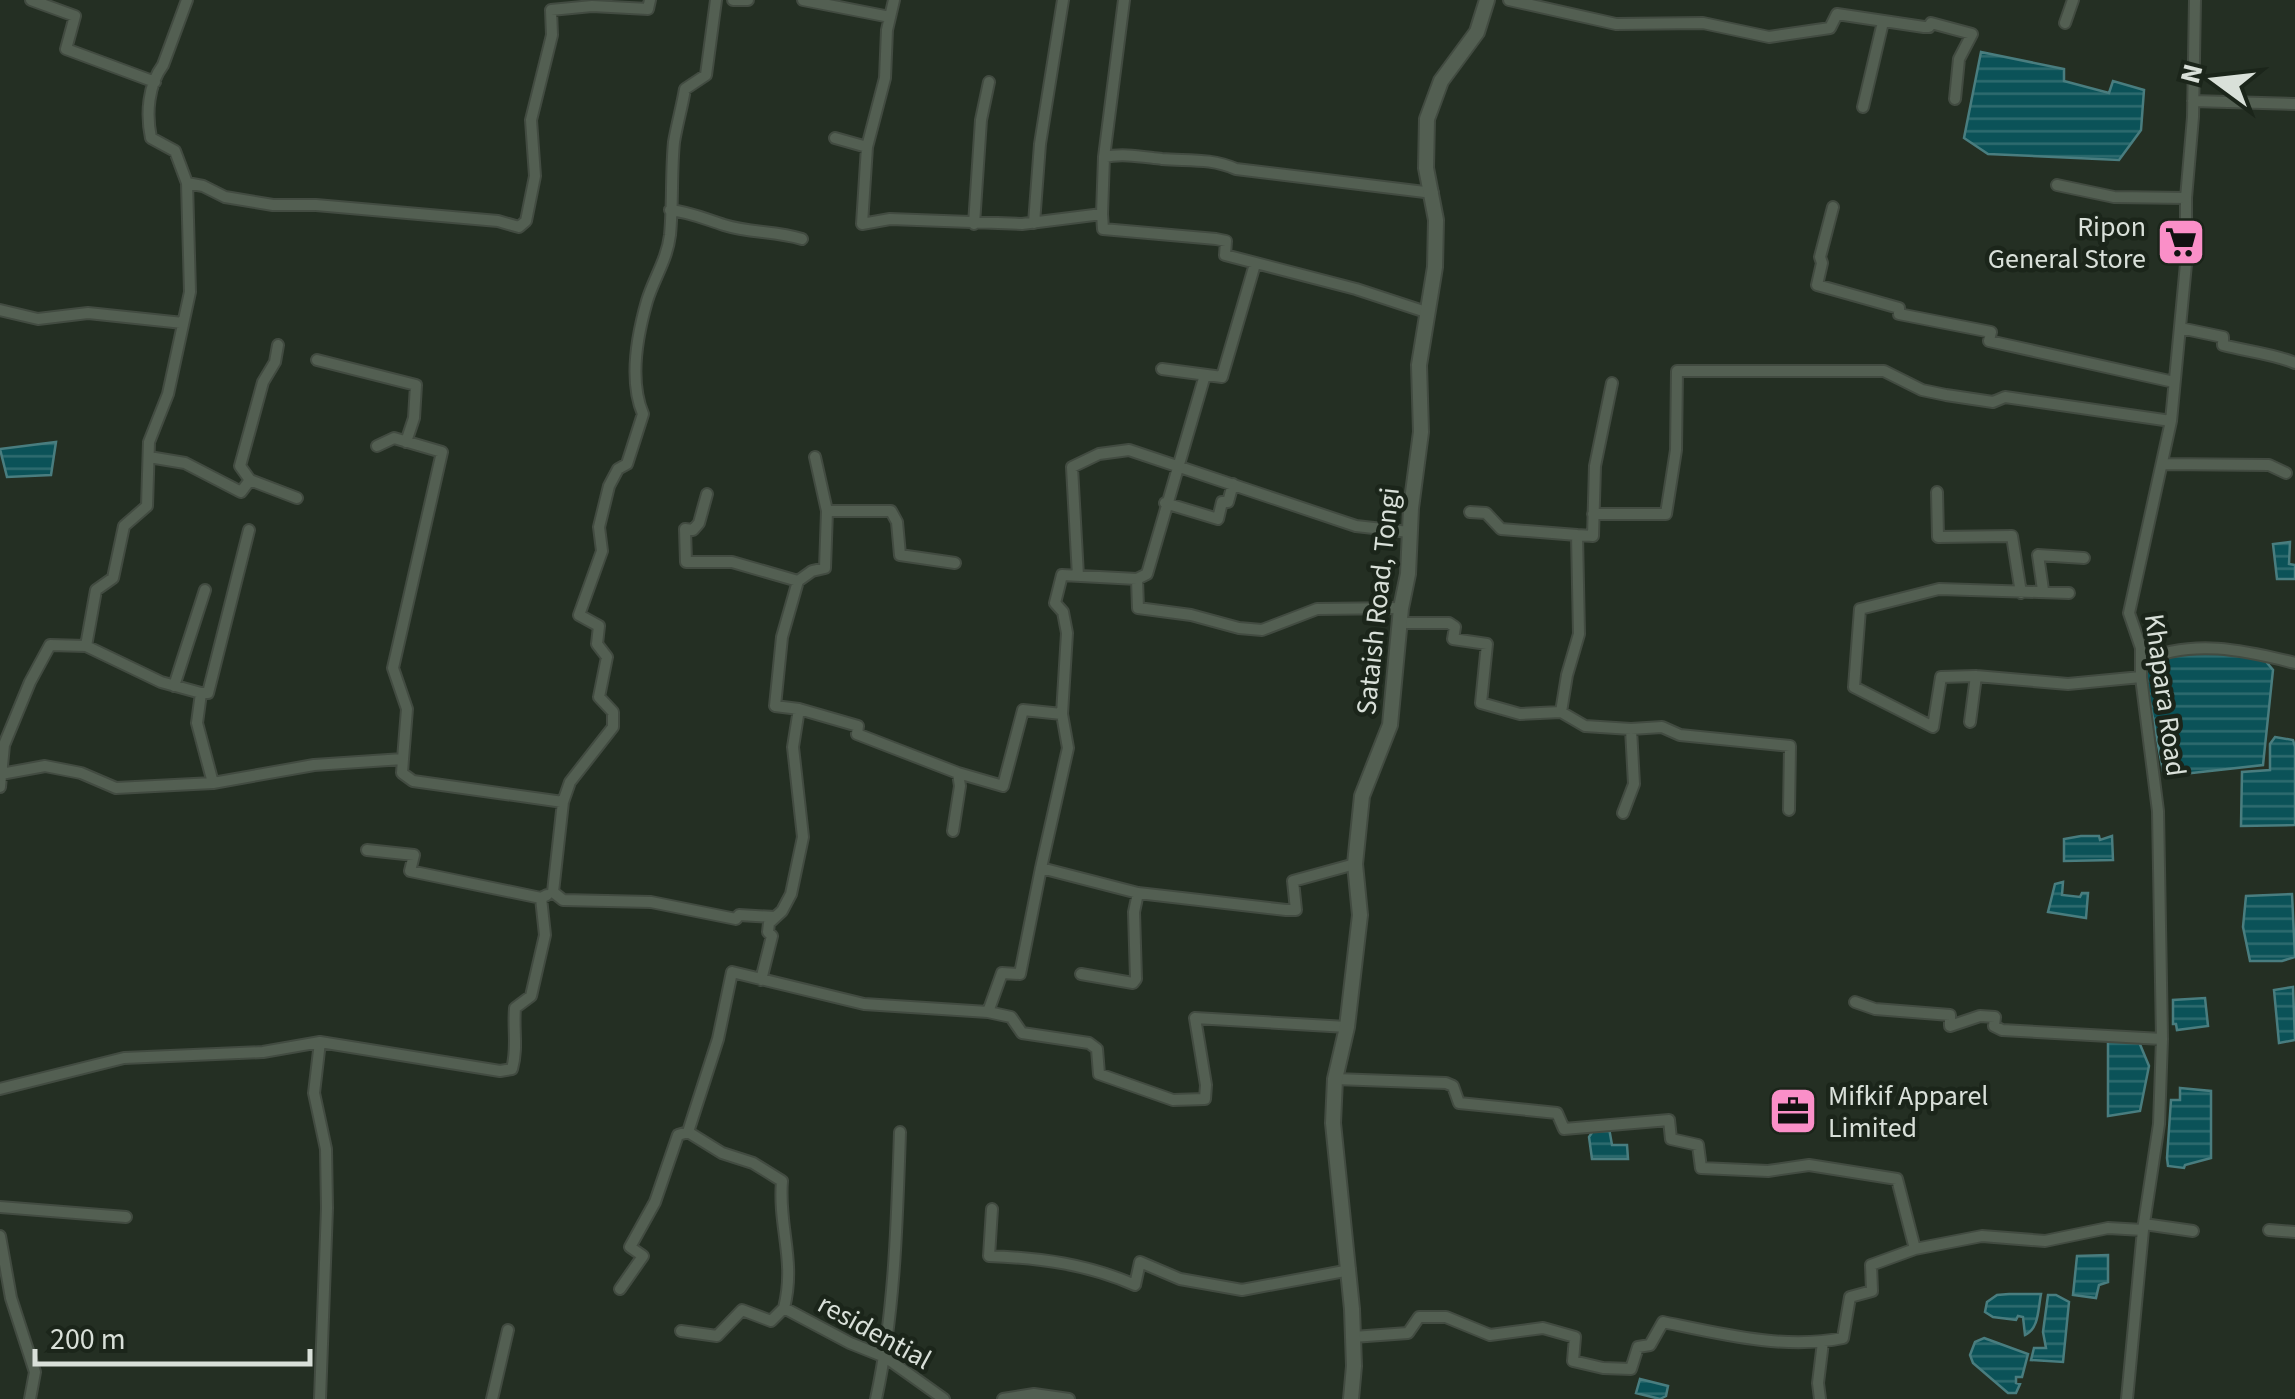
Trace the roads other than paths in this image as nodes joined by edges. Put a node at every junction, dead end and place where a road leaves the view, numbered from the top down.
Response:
1 (31, 0) edge
2 (187, 0) edge
3 (650, 0) edge
4 (716, 0) edge
5 (733, 0) edge
6 (748, 0) edge
7 (803, 0) edge
8 (894, 0) edge
9 (1063, 0) edge
10 (1124, 0) edge
11 (1488, 0) edge
12 (1509, 0) edge
13 (2073, 0) edge
14 (2195, 0) edge
15 (550, 5) edge
16 (890, 17) junction
17 (1883, 22) junction
18 (2065, 23) dead end
19 (155, 82) junction
20 (989, 82) dead end
21 (1954, 99) dead end
22 (2193, 101) junction
23 (2295, 104) edge
24 (1863, 107) dead end
25 (835, 138) dead end
26 (867, 147) junction
27 (1104, 156) junction
28 (186, 183) junction
29 (2057, 185) dead end
30 (1433, 193) junction
31 (2186, 198) junction
32 (1833, 206) dead end
33 (670, 210) junction
34 (1102, 214) junction
35 (1034, 223) junction
36 (974, 224) junction
37 (802, 239) dead end
38 (1255, 264) junction
39 (0, 310) edge
40 (1426, 312) junction
41 (183, 324) junction
42 (2180, 328) junction
43 (278, 345) dead end
44 (317, 360) dead end
45 (2295, 363) edge
46 (1162, 369) dead end
47 (1205, 375) junction
48 (2174, 382) junction
49 (1612, 383) dead end
50 (2171, 421) junction
51 (406, 442) junction
52 (377, 446) dead end
53 (148, 457) junction
54 (814, 457) dead end
55 (2163, 464) junction
56 (1178, 465) junction
57 (2286, 473) dead end
58 (250, 480) junction
59 (1233, 484) junction
60 (1937, 492) dead end
61 (707, 494) dead end
62 (297, 498) dead end
63 (1165, 503) junction
64 (827, 510) junction
65 (1470, 512) dead end
66 (1594, 514) junction
67 (249, 530) dead end
68 (1409, 532) junction
69 (1577, 536) junction
70 (2084, 558) dead end
71 (956, 564) dead end
72 (1078, 576) junction
73 (1136, 579) junction
74 (798, 582) junction
75 (204, 590) dead end
76 (2042, 590) junction
77 (2021, 592) junction
78 (2069, 592) dead end
79 (1401, 615) junction
80 (86, 646) junction
81 (2142, 662) junction
82 (2295, 664) edge
83 (1976, 676) junction
84 (2140, 677) junction
85 (174, 686) junction
86 (201, 693) junction
87 (799, 709) junction
88 (1561, 712) junction
89 (1062, 714) junction
90 (1970, 722) dead end
91 (1631, 729) junction
92 (2, 744) edge
93 (403, 759) junction
94 (958, 773) junction
95 (1, 774) edge
96 (213, 783) junction
97 (0, 788) edge
98 (563, 802) junction
99 (1789, 810) dead end
100 (1623, 812) dead end
101 (953, 831) dead end
102 (367, 850) dead end
103 (1355, 864) junction
104 (1041, 868) junction
105 (553, 892) junction
106 (1138, 893) junction
107 (541, 898) junction
108 (775, 917) junction
109 (1081, 974) dead end
110 (762, 980) junction
111 (1856, 1002) dead end
112 (988, 1012) junction
113 (1346, 1027) junction
114 (2162, 1040) junction
115 (320, 1042) junction
116 (1335, 1078) junction
117 (0, 1089) edge
118 (688, 1132) junction
119 (900, 1132) dead end
120 (0, 1207) edge
121 (992, 1209) dead end
122 (126, 1217) dead end
123 (2144, 1227) junction
124 (2270, 1230) dead end
125 (2193, 1231) dead end
126 (2295, 1232) edge
127 (0, 1236) edge
128 (1915, 1248) junction
129 (1350, 1270) junction
130 (620, 1289) dead end
131 (784, 1308) junction
132 (508, 1330) dead end
133 (681, 1331) dead end
134 (1353, 1337) junction
135 (1823, 1342) junction
136 (885, 1357) junction
137 (30, 1399) edge
138 (320, 1399) edge
139 (492, 1399) edge
140 (876, 1399) edge
141 (944, 1399) edge
142 (1003, 1399) edge
143 (1069, 1399) edge
144 (1351, 1399) edge
145 (1820, 1399) edge
146 (2127, 1399) edge

1 - 19 street
2 - 19 street
3 - 15 street
4 - 33 street
5 - 6 street
7 - 16 street
8 - 16 street
9 - 35 street
10 - 27 street
11 - 30 street, Sataish Road, Tongi
12 - 17 street
13 - 18 street
14 - 22 street, Khapara Road
15 - 28 street
16 - 26 street
17 - 21 street
17 - 24 street
19 - 28 street
20 - 36 street
22 - 23 street
22 - 31 street, Khapara Road
25 - 26 street
26 - 36 street
27 - 30 street
27 - 34 street
28 - 41 street
29 - 31 street
30 - 40 street, Sataish Road, Tongi
31 - 42 street, Khapara Road
32 - 48 street
33 - 37 street
33 - 98 street
34 - 35 street
34 - 38 street
35 - 36 street
38 - 40 street
38 - 47 street
39 - 41 street
40 - 68 street, Sataish Road, Tongi
41 - 53 street
42 - 45 street
42 - 48 street, Khapara Road
43 - 58 street
44 - 51 street
46 - 47 street
47 - 56 street
48 - 50 street, Khapara Road
49 - 66 street
50 - 55 street, Khapara Road
50 - 66 street
51 - 52 street
51 - 93 street
53 - 58 street
53 - 80 street
54 - 64 street
55 - 57 street
55 - 81 street, Khapara Road
56 - 59 street
56 - 63 street
56 - 72 street
58 - 62 street
59 - 63 street
59 - 68 street
60 - 77 street
61 - 74 street
63 - 73 street
64 - 71 street
64 - 74 street
65 - 69 street
66 - 69 street
67 - 86 street
68 - 79 street, Sataish Road, Tongi
69 - 88 street
70 - 76 street
72 - 73 street
72 - 89 street
73 - 79 street
74 - 87 street
75 - 85 street
76 - 77 street
76 - 78 street
77 - 83 street
79 - 88 street
79 - 103 street, Sataish Road, Tongi
80 - 85 street
80 - 92 street
81 - 82 street
81 - 84 street, Khapara Road
83 - 84 street
83 - 90 street
84 - 114 street, Khapara Road
85 - 86 street
86 - 96 street
87 - 94 street
87 - 108 street
88 - 91 street
89 - 94 street
89 - 104 street
91 - 99 street
91 - 100 street
92 - 95 street
93 - 96 street
93 - 98 street
94 - 101 street
95 - 96 street
95 - 97 street
98 - 105 street
102 - 107 street
103 - 106 street
103 - 113 street, Sataish Road, Tongi
104 - 106 street
104 - 112 street
105 - 107 street
105 - 108 street
106 - 109 street
107 - 115 street
108 - 110 street
110 - 112 street
110 - 118 street
111 - 114 street
112 - 113 street
113 - 116 street, Sataish Road, Tongi
114 - 123 street, Khapara Road
115 - 117 street
115 - 138 street
116 - 128 street
116 - 129 street, Sataish Road, Tongi
118 - 130 street
118 - 131 street
119 - 136 street
120 - 122 street
121 - 129 street
123 - 125 street
123 - 128 street
123 - 146 street, Khapara Road
124 - 126 street
127 - 137 street
128 - 135 street
129 - 134 street, Sataish Road, Tongi
131 - 133 street, residential
131 - 136 street, residential
132 - 139 street
134 - 135 street
134 - 144 street, Sataish Road, Tongi
135 - 145 street
136 - 140 street
136 - 141 street, residential
142 - 143 street

